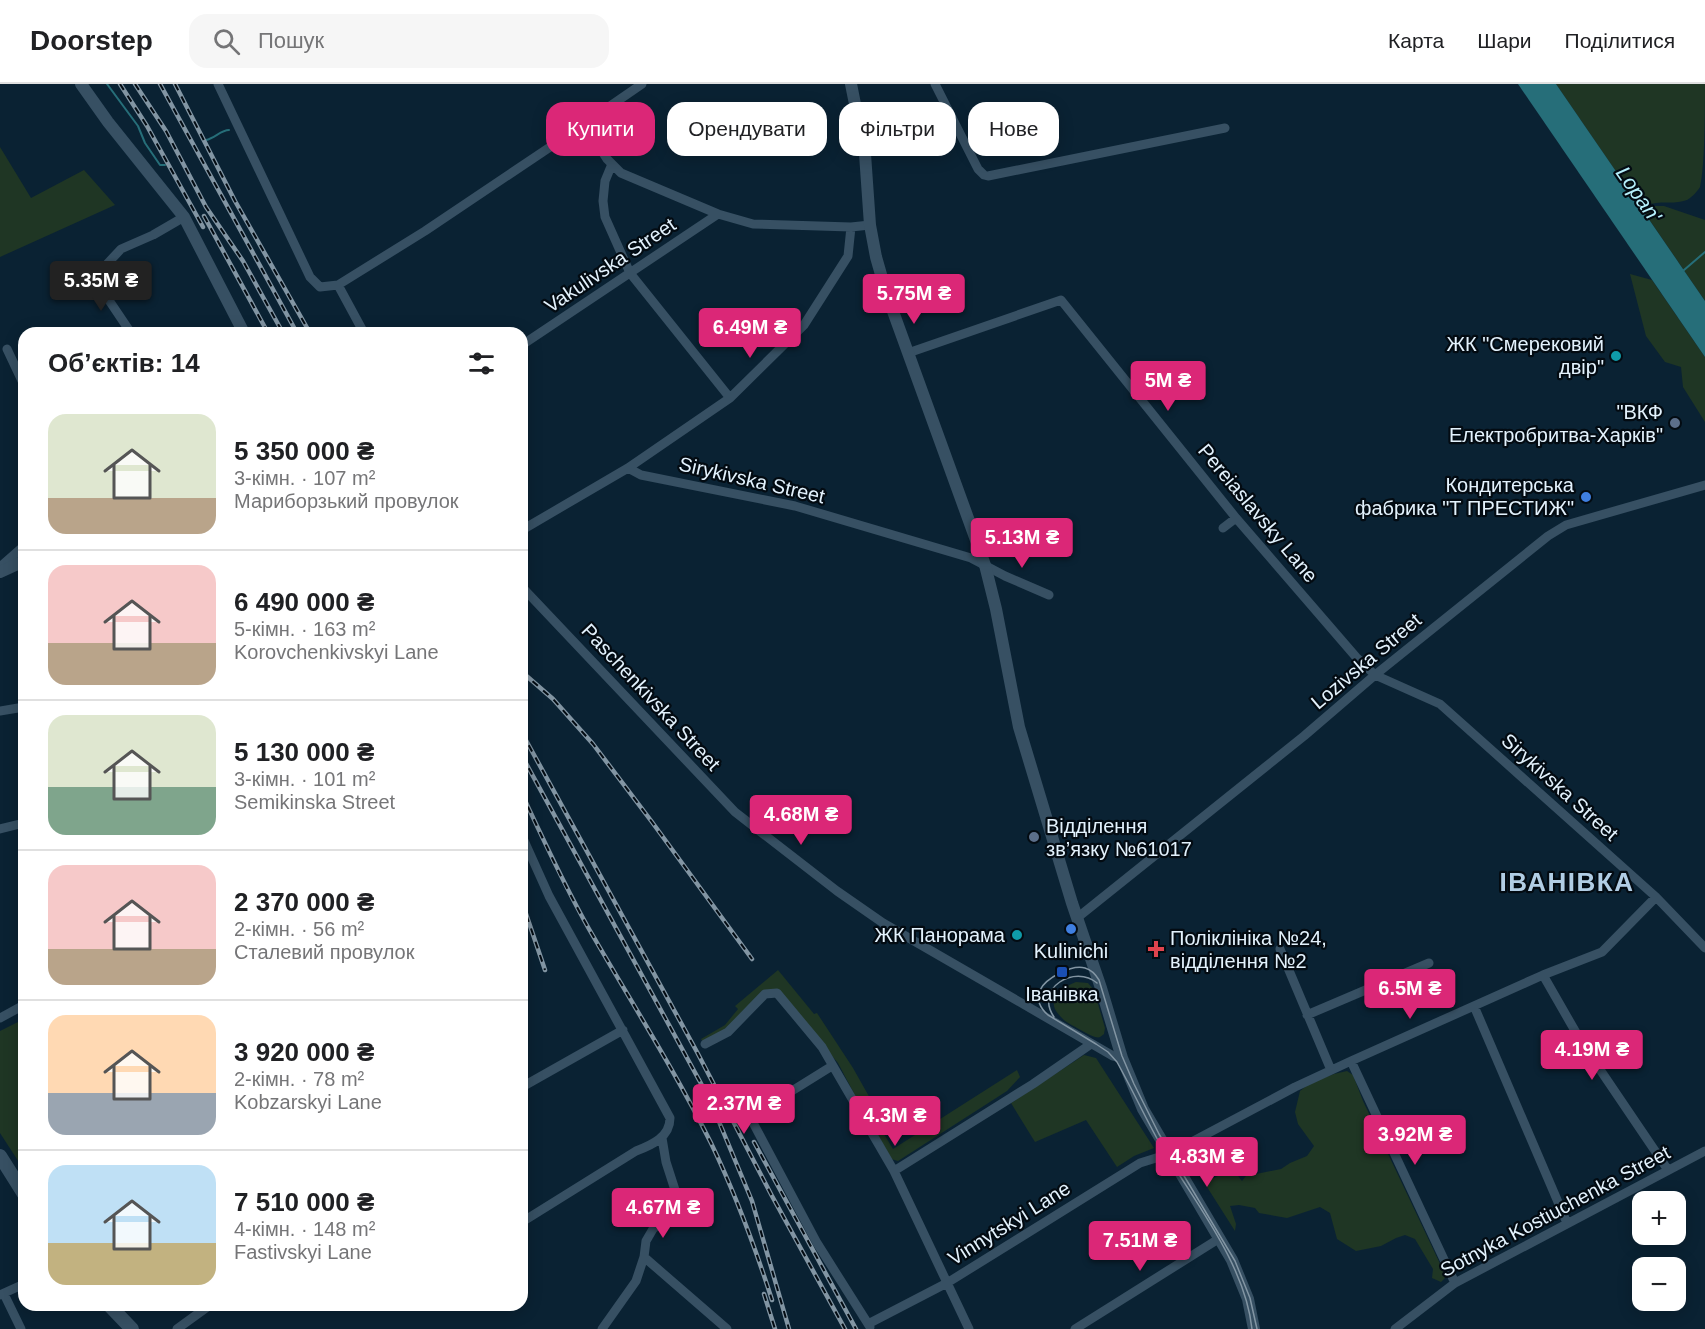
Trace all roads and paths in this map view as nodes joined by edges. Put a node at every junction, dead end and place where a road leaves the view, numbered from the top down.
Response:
1 (81, 84) edge
2 (218, 84) edge
3 (642, 84) edge
4 (851, 84) edge
5 (935, 84) edge
6 (616, 102) edge
7 (1225, 128) dead end
8 (546, 150) edge
9 (606, 156) edge
10 (612, 164) junction
11 (718, 214) junction
12 (184, 217) junction
13 (870, 225) junction
14 (851, 227) junction
15 (630, 273) junction
16 (338, 285) junction
17 (127, 327) edge
18 (241, 327) edge
19 (361, 327) edge
20 (528, 341) edge
21 (7, 349) dead end
22 (908, 353) junction
23 (18, 372) edge
24 (730, 398) junction
25 (628, 468) junction
26 (1705, 485) edge
27 (1236, 518) junction
28 (528, 526) edge
29 (1223, 528) dead end
30 (18, 551) edge
31 (18, 564) edge
32 (985, 565) junction
33 (0, 567) edge
34 (0, 572) edge
35 (528, 593) edge
36 (1049, 595) dead end
37 (1376, 675) junction
38 (18, 708) edge
39 (0, 711) edge
40 (18, 824) edge
41 (0, 829) edge
42 (528, 849) edge
43 (1656, 897) junction
44 (1077, 918) junction
45 (1705, 948) edge
46 (1280, 949) dead end
47 (1429, 963) dead end
48 (1543, 975) junction
49 (1474, 1006) junction
50 (18, 1008) edge
51 (1307, 1015) junction
52 (0, 1018) edge
53 (623, 1030) junction
54 (705, 1044) dead end
55 (1091, 1044) junction
56 (1122, 1058) junction
57 (1351, 1061) junction
58 (832, 1066) junction
59 (1331, 1070) junction
60 (528, 1084) edge
61 (662, 1138) junction
62 (1705, 1151) edge
63 (1169, 1154) junction
64 (0, 1156) edge
65 (1668, 1170) junction
66 (894, 1171) junction
67 (18, 1184) edge
68 (528, 1218) edge
69 (1567, 1223) junction
70 (1220, 1238) junction
71 (644, 1257) junction
72 (947, 1283) junction
73 (1455, 1283) junction
74 (18, 1287) edge
75 (2, 1295) edge
76 (115, 1311) edge
77 (202, 1311) edge
78 (869, 1327) edge
79 (21, 1329) edge
80 (132, 1329) edge
81 (177, 1329) edge
82 (602, 1329) edge
83 (727, 1329) edge
84 (969, 1329) edge
85 (1075, 1329) edge
86 (1254, 1329) edge
87 (1395, 1329) edge

1 - 12 street
2 - 16 street
3 - 6 street
4 - 13 street
5 - 7 street
8 - 16 street
9 - 10 street
10 - 11 street
10 - 15 street
11 - 14 street
11 - 15 street, Vakulivska Street
12 - 17 street
12 - 18 street
13 - 14 street
13 - 22 street
14 - 24 street
15 - 20 street, Vakulivska Street
15 - 24 street
16 - 19 street
21 - 23 street
22 - 27 street, Pereiaslavsky Lane
22 - 32 street
24 - 25 street
25 - 28 street
25 - 32 street, Sirykivska Street
26 - 37 street, Lozivska Street
27 - 29 street
27 - 37 street, Pereiaslavsky Lane
30 - 33 street
31 - 34 street
32 - 36 street, Sirykivska Street
32 - 44 street
35 - 55 street, Paschenkivska Street
37 - 43 street, Sirykivska Street
37 - 44 street, Lozivska Street
38 - 39 street
40 - 41 street
42 - 53 street
43 - 45 street, Sirykivska Street
43 - 48 street, Vinnytskyi Lane
44 - 56 street
46 - 51 street
47 - 51 street
48 - 49 street, Vinnytskyi Lane
48 - 65 street
49 - 57 street, Vinnytskyi Lane
49 - 69 street
50 - 52 street
51 - 59 street
53 - 60 street
53 - 61 street
54 - 58 street
55 - 56 street, Paschenkivska Street
55 - 66 street
56 - 63 street
57 - 59 street, Vinnytskyi Lane
57 - 73 street
58 - 66 street
58 - 78 street
59 - 63 street, Vinnytskyi Lane
61 - 68 street
61 - 71 street
62 - 65 street, Sotnyka Kostiuchenka Street
63 - 70 street
63 - 72 street, Vinnytskyi Lane
64 - 67 main road
65 - 69 street, Sotnyka Kostiuchenka Street
66 - 72 street
69 - 73 street, Sotnyka Kostiuchenka Street
70 - 85 street
70 - 86 street
71 - 82 street
71 - 83 street
72 - 78 street, Vinnytskyi Lane
72 - 84 street
73 - 87 street, Sotnyka Kostiuchenka Street
74 - 75 street
75 - 79 street
76 - 80 main road
77 - 81 street

